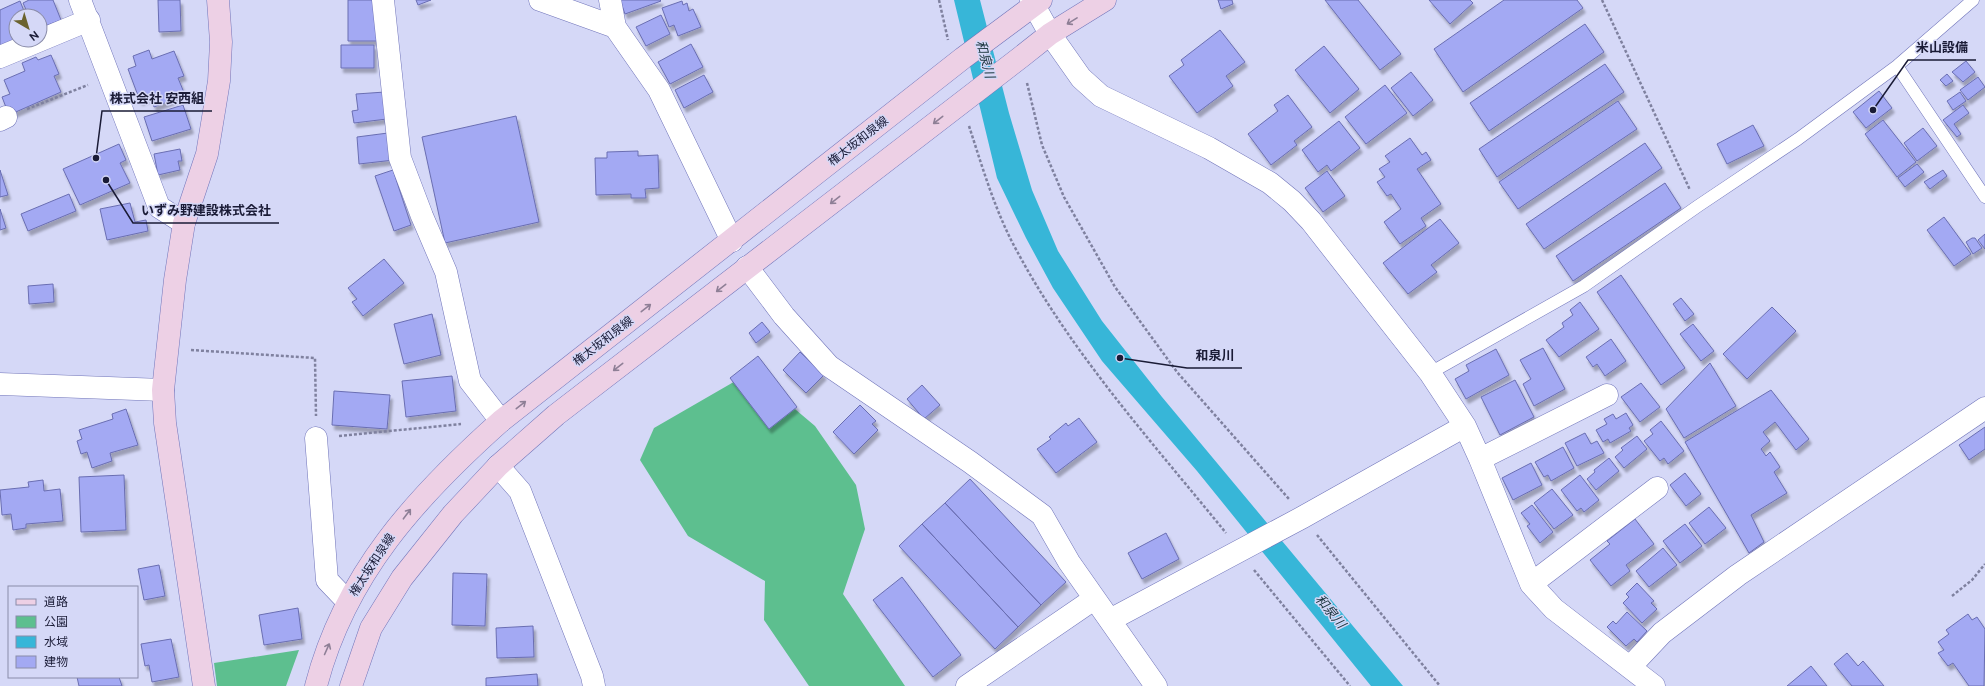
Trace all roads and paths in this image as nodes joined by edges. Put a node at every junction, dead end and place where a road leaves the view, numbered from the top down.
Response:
1 (80, 0) edge
2 (218, 0) edge
3 (383, 0) edge
4 (540, 0) edge
5 (610, 0) edge
6 (939, 0) edge
7 (1105, 0) edge
8 (1602, 0) edge
9 (1974, 0) edge
10 (1035, 2) edge
11 (89, 20) junction
12 (615, 27) junction
13 (1050, 34) junction
14 (0, 57) edge
15 (1015, 61) junction
16 (958, 62) junction
17 (1897, 66) junction
18 (110, 76) junction
19 (965, 100) junction
20 (3, 119) edge
21 (1985, 197) edge
22 (1698, 206) junction
23 (184, 223) junction
24 (732, 241) junction
25 (747, 268) junction
26 (167, 348) junction
27 (1430, 373) junction
28 (0, 384) edge
29 (163, 390) junction
30 (1607, 395) dead end
31 (1985, 408) edge
32 (501, 421) junction
33 (462, 424) dead end
34 (1452, 433) junction
35 (316, 438) junction
36 (1480, 459) junction
37 (498, 466) junction
38 (1657, 488) dead end
39 (1297, 520) junction
40 (1242, 550) junction
41 (1985, 564) edge
42 (1531, 584) junction
43 (1952, 596) dead end
44 (1094, 599) junction
45 (348, 602) junction
46 (1110, 620) junction
47 (1630, 667) junction
48 (204, 686) edge
49 (316, 686) edge
50 (350, 686) edge
51 (594, 686) edge
52 (967, 686) edge
53 (1156, 686) edge
54 (1350, 686) edge
55 (1440, 686) edge
56 (1654, 686) edge

1 - 11 street
2 - 23 street
3 - 32 street
4 - 12 street
5 - 12 street
6 - 16 path
7 -> 13 street
8 - 22 path
9 - 17 lane
10 - 13 street
10 - 16 street, 権太坂和泉線
11 - 14 street
11 - 18 street
12 - 24 street
13 - 15 street
13 - 27 street
15 - 19 street
15 - 39 path
16 - 24 street, 権太坂和泉線
17 - 21 lane
17 - 22 lane
18 - 20 path
18 - 23 street
19 -> 25 street
19 - 40 path
22 - 27 lane
23 - 26 street
32 -> 24 street, 権太坂和泉線
25 -> 37 street
25 - 44 street
26 - 29 street
26 - 35 path
27 - 34 street
28 - 29 street
29 - 48 street
30 - 36 street
31 - 47 street
45 -> 32 street, 権太坂和泉線
33 - 35 path
34 - 36 street
34 - 39 street
35 - 45 street
36 - 42 street
37 - 50 street
37 - 51 street
38 - 42 street
39 - 40 street
39 - 55 path
40 - 46 street
40 - 54 path
41 - 43 path
42 - 47 street
44 - 46 street
44 - 52 street
49 -> 45 street, 権太坂和泉線
46 - 53 street
47 - 56 street

